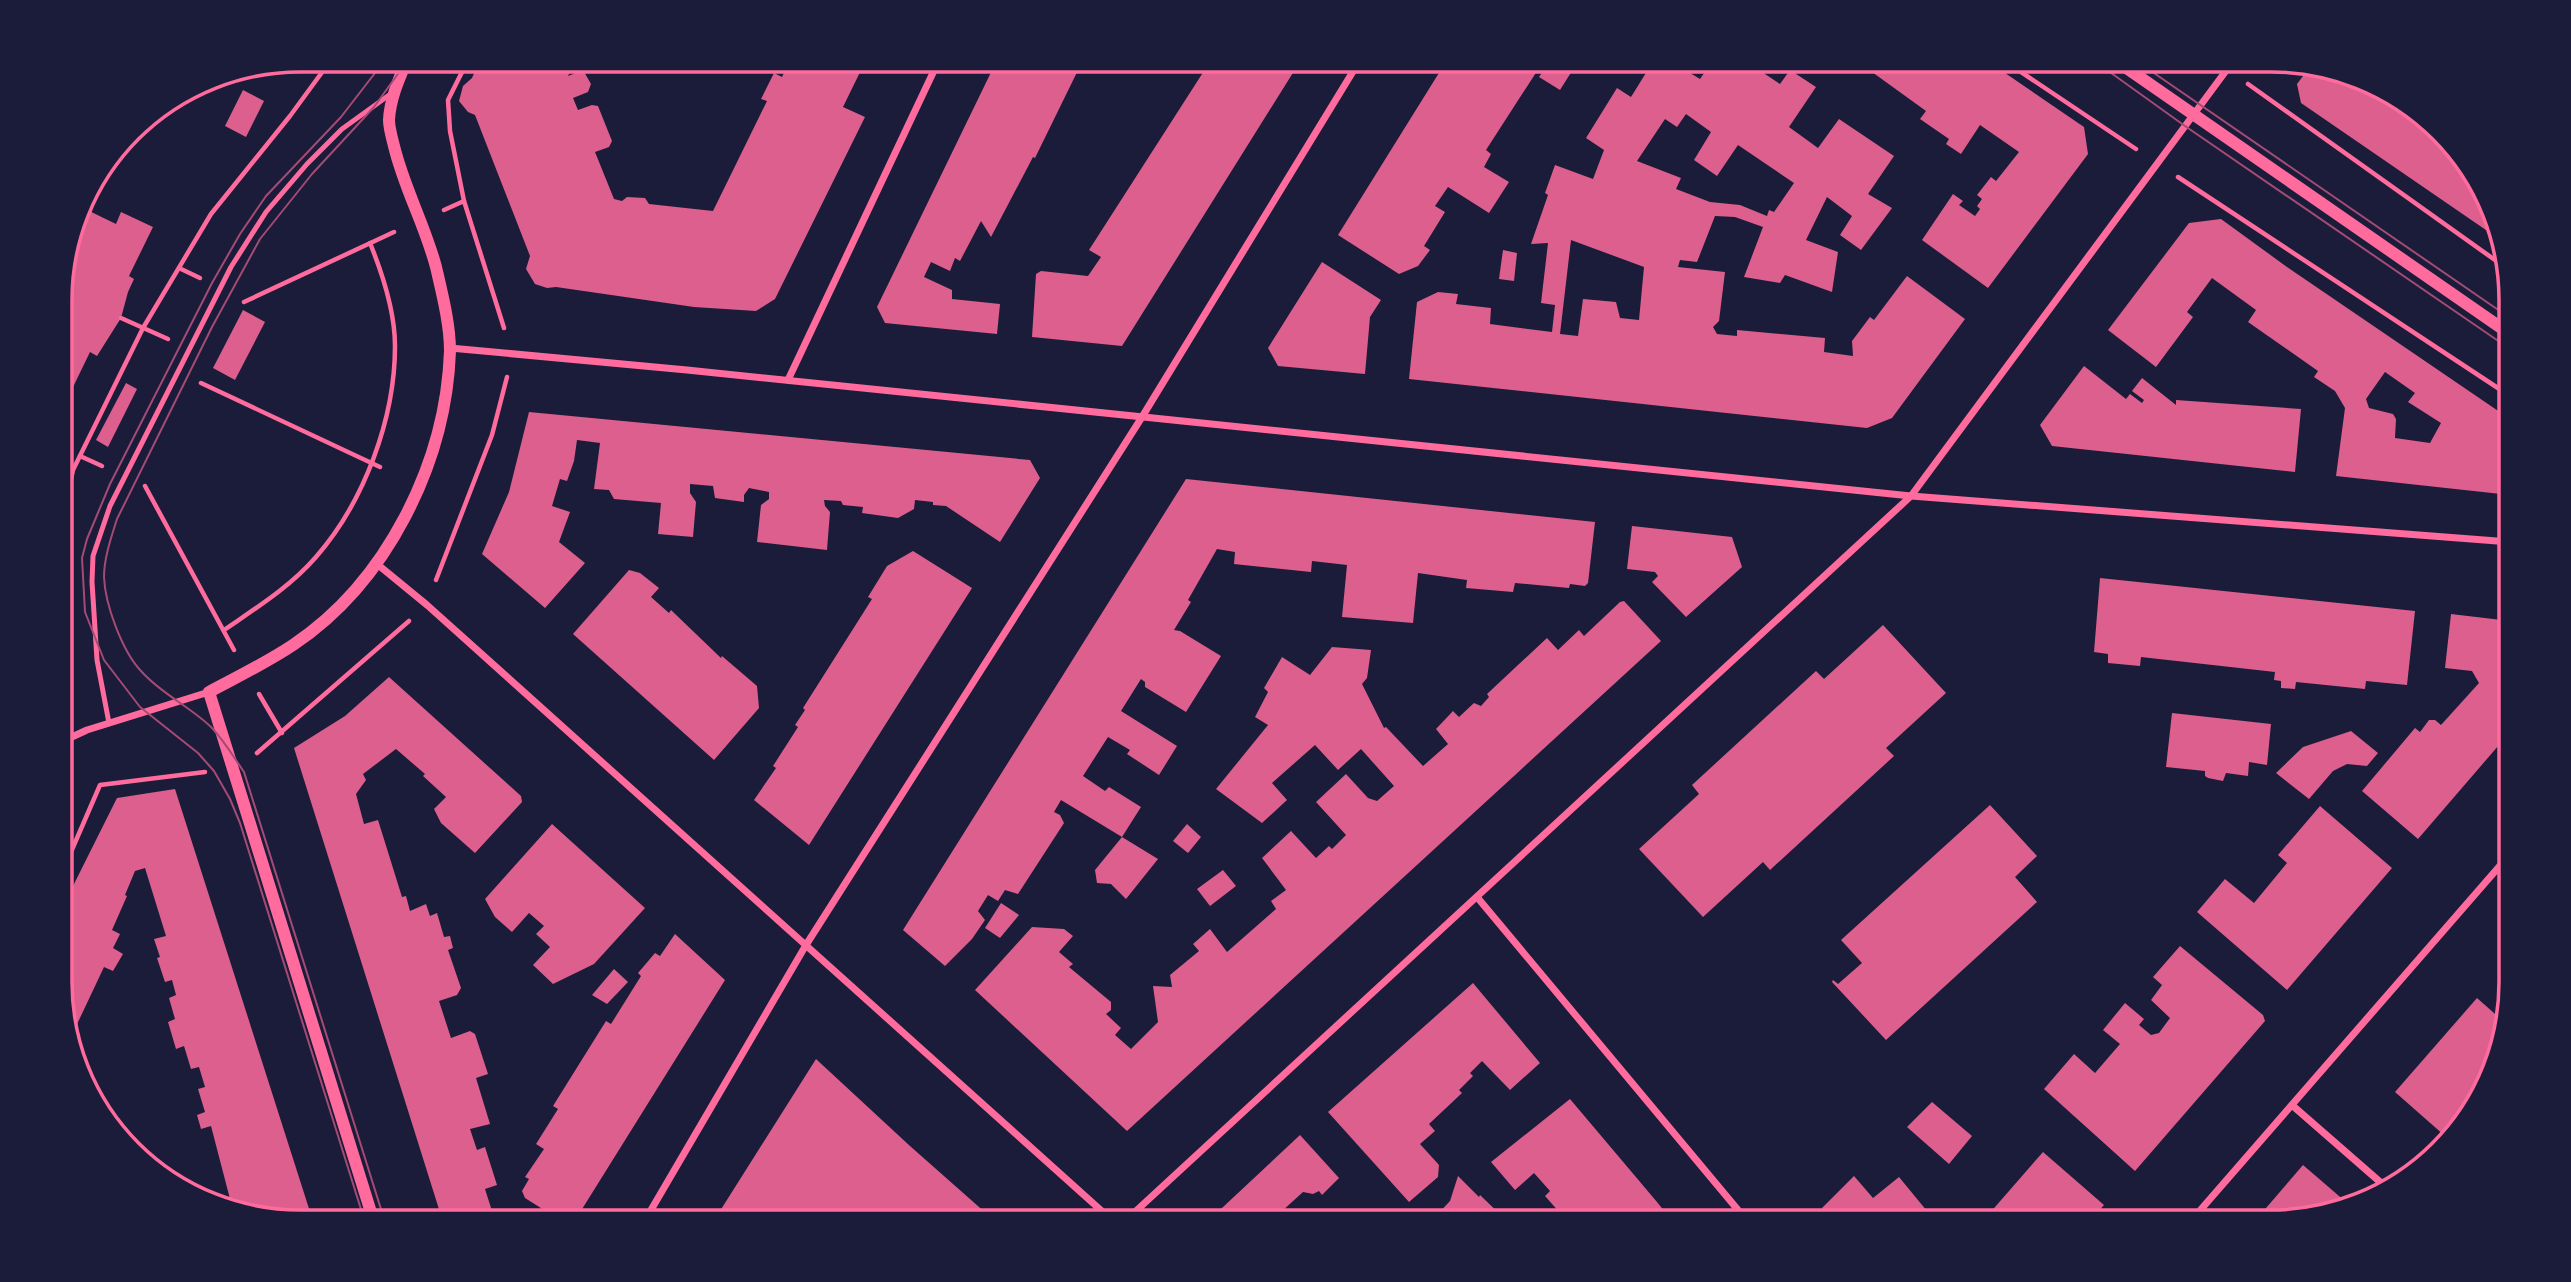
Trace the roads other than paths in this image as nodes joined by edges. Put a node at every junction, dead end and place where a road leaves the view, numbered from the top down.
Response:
1 (402, 72) edge
2 (933, 72) edge
3 (1353, 72) edge
4 (2132, 72) edge
5 (2225, 72) edge
6 (395, 91) junction
7 (2193, 115) junction
8 (2499, 326) edge
9 (450, 348) junction
10 (788, 380) junction
11 (1142, 417) junction
12 (1911, 496) junction
13 (2499, 541) edge
14 (377, 564) junction
15 (209, 692) junction
16 (109, 723) junction
17 (72, 735) edge
18 (2499, 867) edge
19 (1477, 897) junction
20 (806, 945) junction
21 (2293, 1106) junction
22 (2380, 1182) edge
23 (370, 1210) edge
24 (651, 1210) edge
25 (1101, 1210) edge
26 (1137, 1210) edge
27 (1738, 1210) edge
28 (2201, 1210) edge

1 - 6 street
2 - 10 street
3 - 11 street
4 - 7 street
5 - 7 street
6 - 9 street
6 - 16 lane
7 - 8 street
7 - 12 street
9 - 10 street
9 - 14 street
10 - 11 street
11 - 12 street
11 - 20 street
12 - 13 street
12 - 19 street
14 - 15 street
14 - 20 street
15 - 16 street
15 - 23 street
16 - 17 street
18 - 21 street
19 - 26 street
19 - 27 street
20 - 24 street
20 - 25 street
21 - 22 street
21 - 28 street

